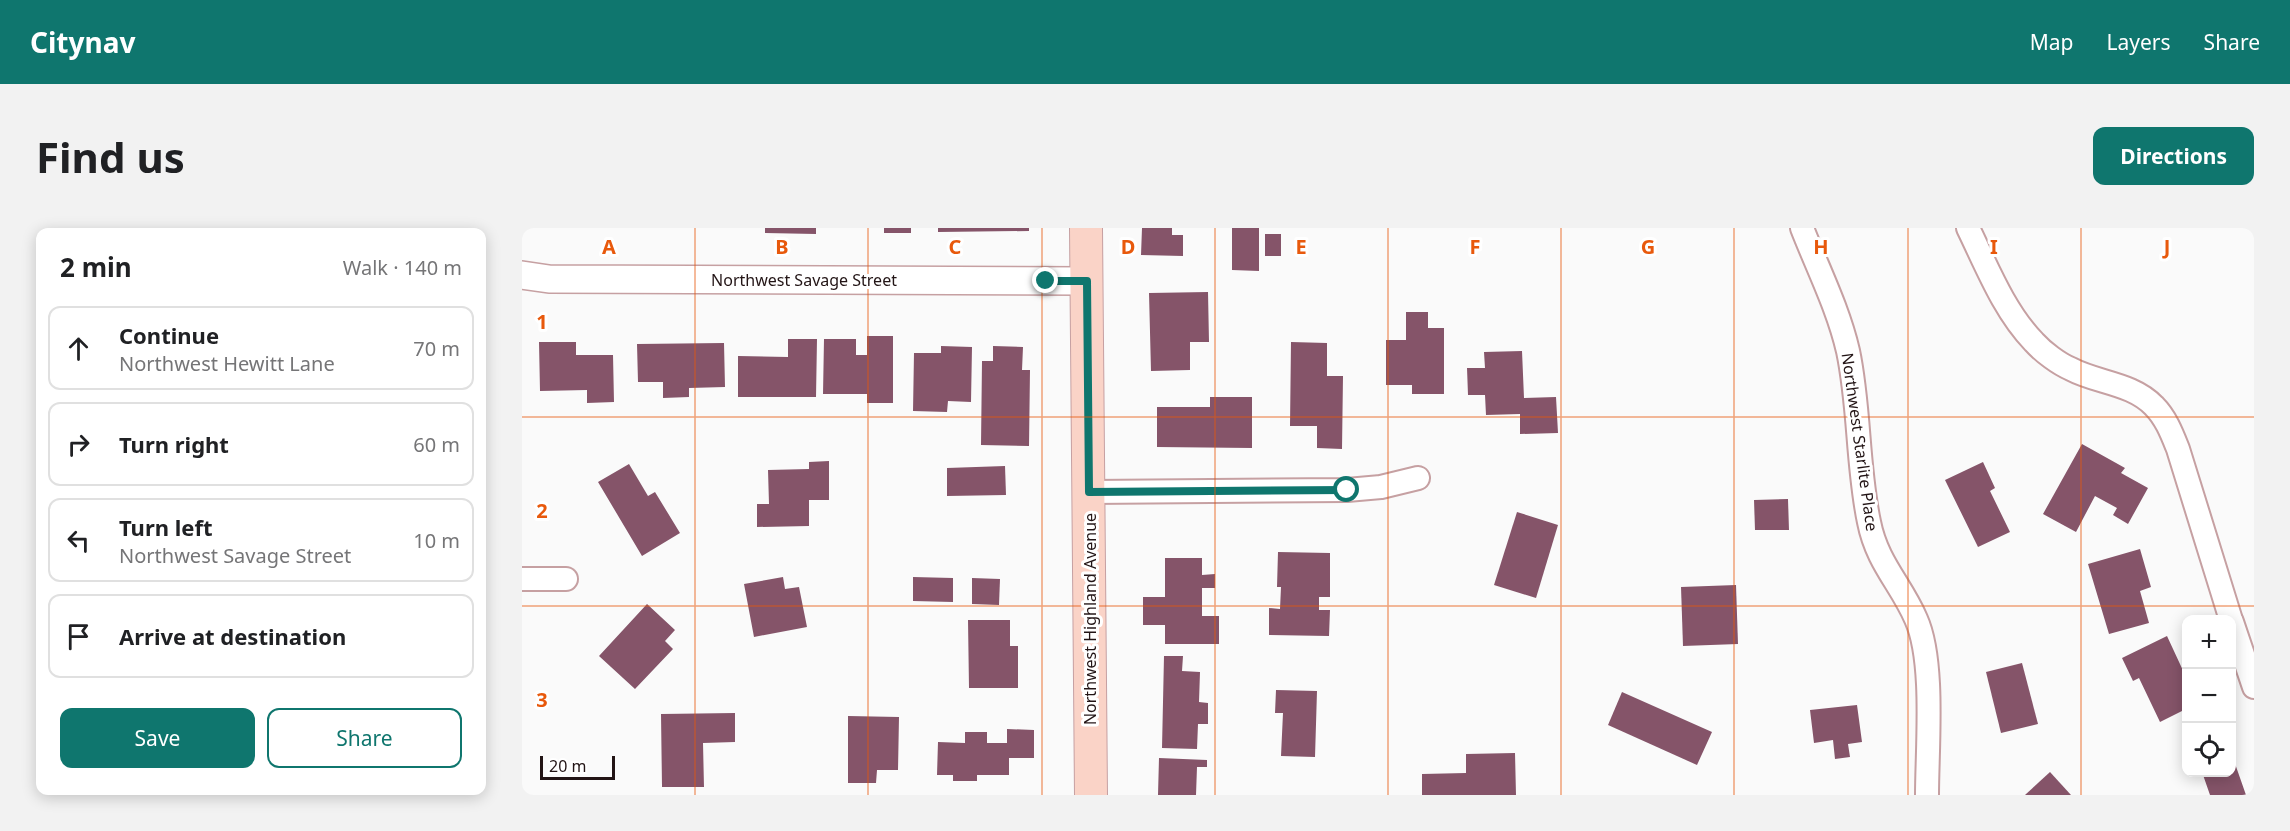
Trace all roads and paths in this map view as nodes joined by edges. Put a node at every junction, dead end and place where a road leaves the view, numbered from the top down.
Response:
1 (1086, 228) edge
2 (1803, 228) edge
3 (1968, 228) edge
4 (522, 275) edge
5 (1087, 281) junction
6 (1418, 478) dead end
7 (1089, 492) junction
8 (522, 579) edge
9 (566, 579) dead end
10 (2229, 615) edge
11 (2236, 635) edge
12 (2254, 687) edge
13 (1091, 795) edge
14 (1927, 795) edge

1 - 5 main road, Northwest Highland Avenue
2 - 14 street, Northwest Starlite Place
3 - 10 street
4 - 5 street, Northwest Savage Street
5 - 7 main road, Northwest Highland Avenue
6 - 7 street
7 - 13 main road, Northwest Highland Avenue
8 - 9 street
11 - 12 street

